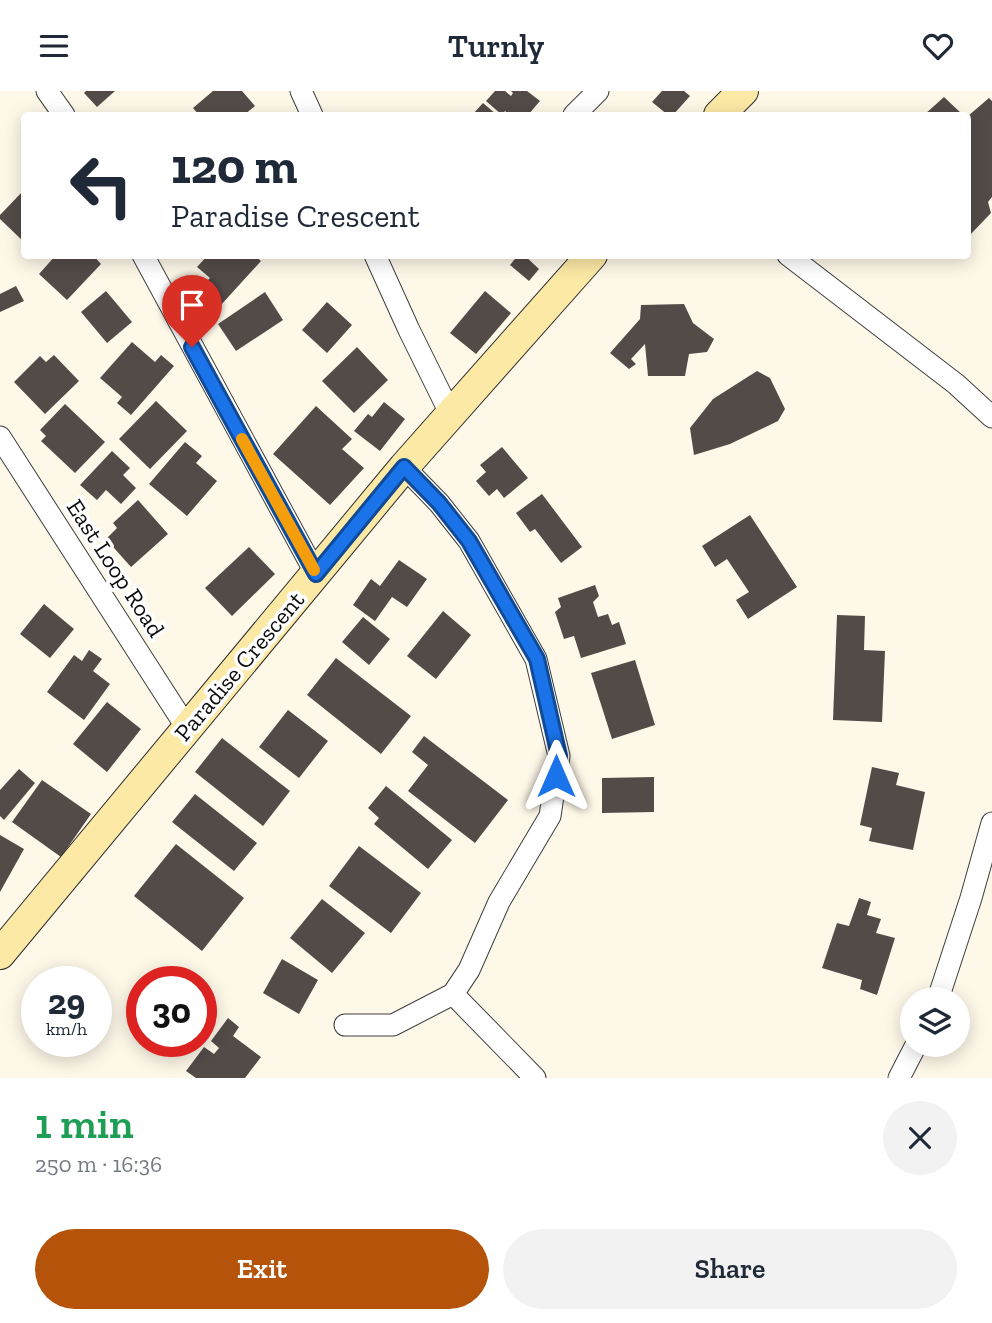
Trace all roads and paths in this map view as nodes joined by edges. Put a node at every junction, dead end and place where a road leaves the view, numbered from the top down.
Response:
1 (47, 91) edge
2 (301, 91) edge
3 (597, 91) edge
4 (743, 91) edge
5 (62, 112) edge
6 (311, 112) edge
7 (577, 112) edge
8 (722, 112) edge
9 (145, 259) edge
10 (377, 259) edge
11 (589, 259) edge
12 (793, 259) edge
13 (451, 415) junction
14 (992, 417) edge
15 (0, 437) edge
16 (404, 467) junction
17 (316, 574) junction
18 (187, 729) junction
19 (992, 823) edge
20 (0, 954) edge
21 (942, 987) edge
22 (453, 994) junction
23 (345, 1025) dead end
24 (910, 1057) edge
25 (535, 1078) edge
26 (899, 1078) edge

1 - 5 street
2 - 6 street
3 - 7 street
4 - 8 street
9 - 17 street
10 - 13 street
11 - 13 street, Paradise Crescent
12 - 14 street
13 - 16 street, Paradise Crescent
15 - 18 street, East Loop Road
16 - 17 street, Paradise Crescent
16 - 22 street
17 - 18 street, Paradise Crescent
18 - 20 street, Paradise Crescent
19 - 21 street
22 - 23 street
22 - 25 street
24 - 26 street

